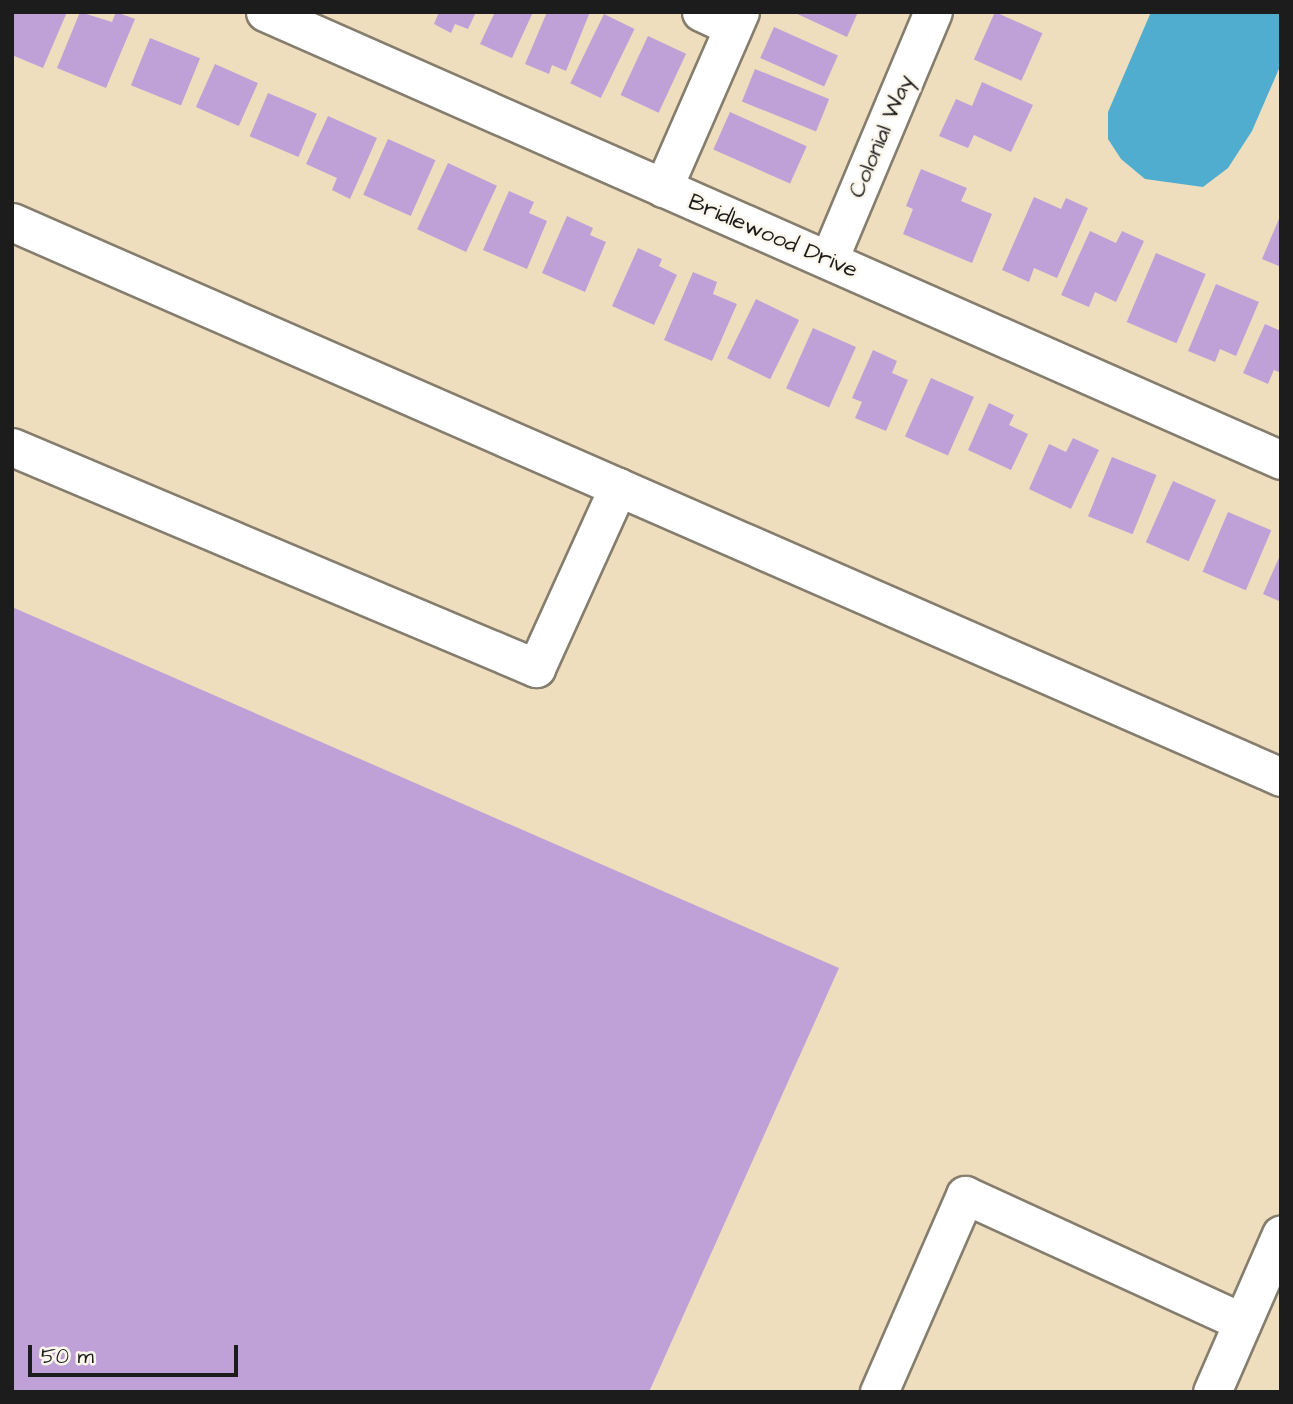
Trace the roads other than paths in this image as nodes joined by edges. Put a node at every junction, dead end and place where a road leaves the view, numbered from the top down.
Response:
1 (265, 12) edge
2 (933, 12) edge
3 (725, 17) edge
4 (663, 188) junction
5 (12, 222) edge
6 (830, 259) junction
7 (12, 447) edge
8 (1281, 460) edge
9 (618, 487) junction
10 (1281, 777) edge
11 (1281, 1234) edge
12 (1242, 1322) junction
13 (879, 1392) edge
14 (1212, 1392) edge

1 - 4 street, Bridlewood Drive
2 - 6 street, Colonial Way
3 - 4 street
4 - 6 street, Bridlewood Drive
5 - 9 street
6 - 8 street, Bridlewood Drive
7 - 9 street
9 - 10 street
11 - 12 street
12 - 13 street
12 - 14 street

